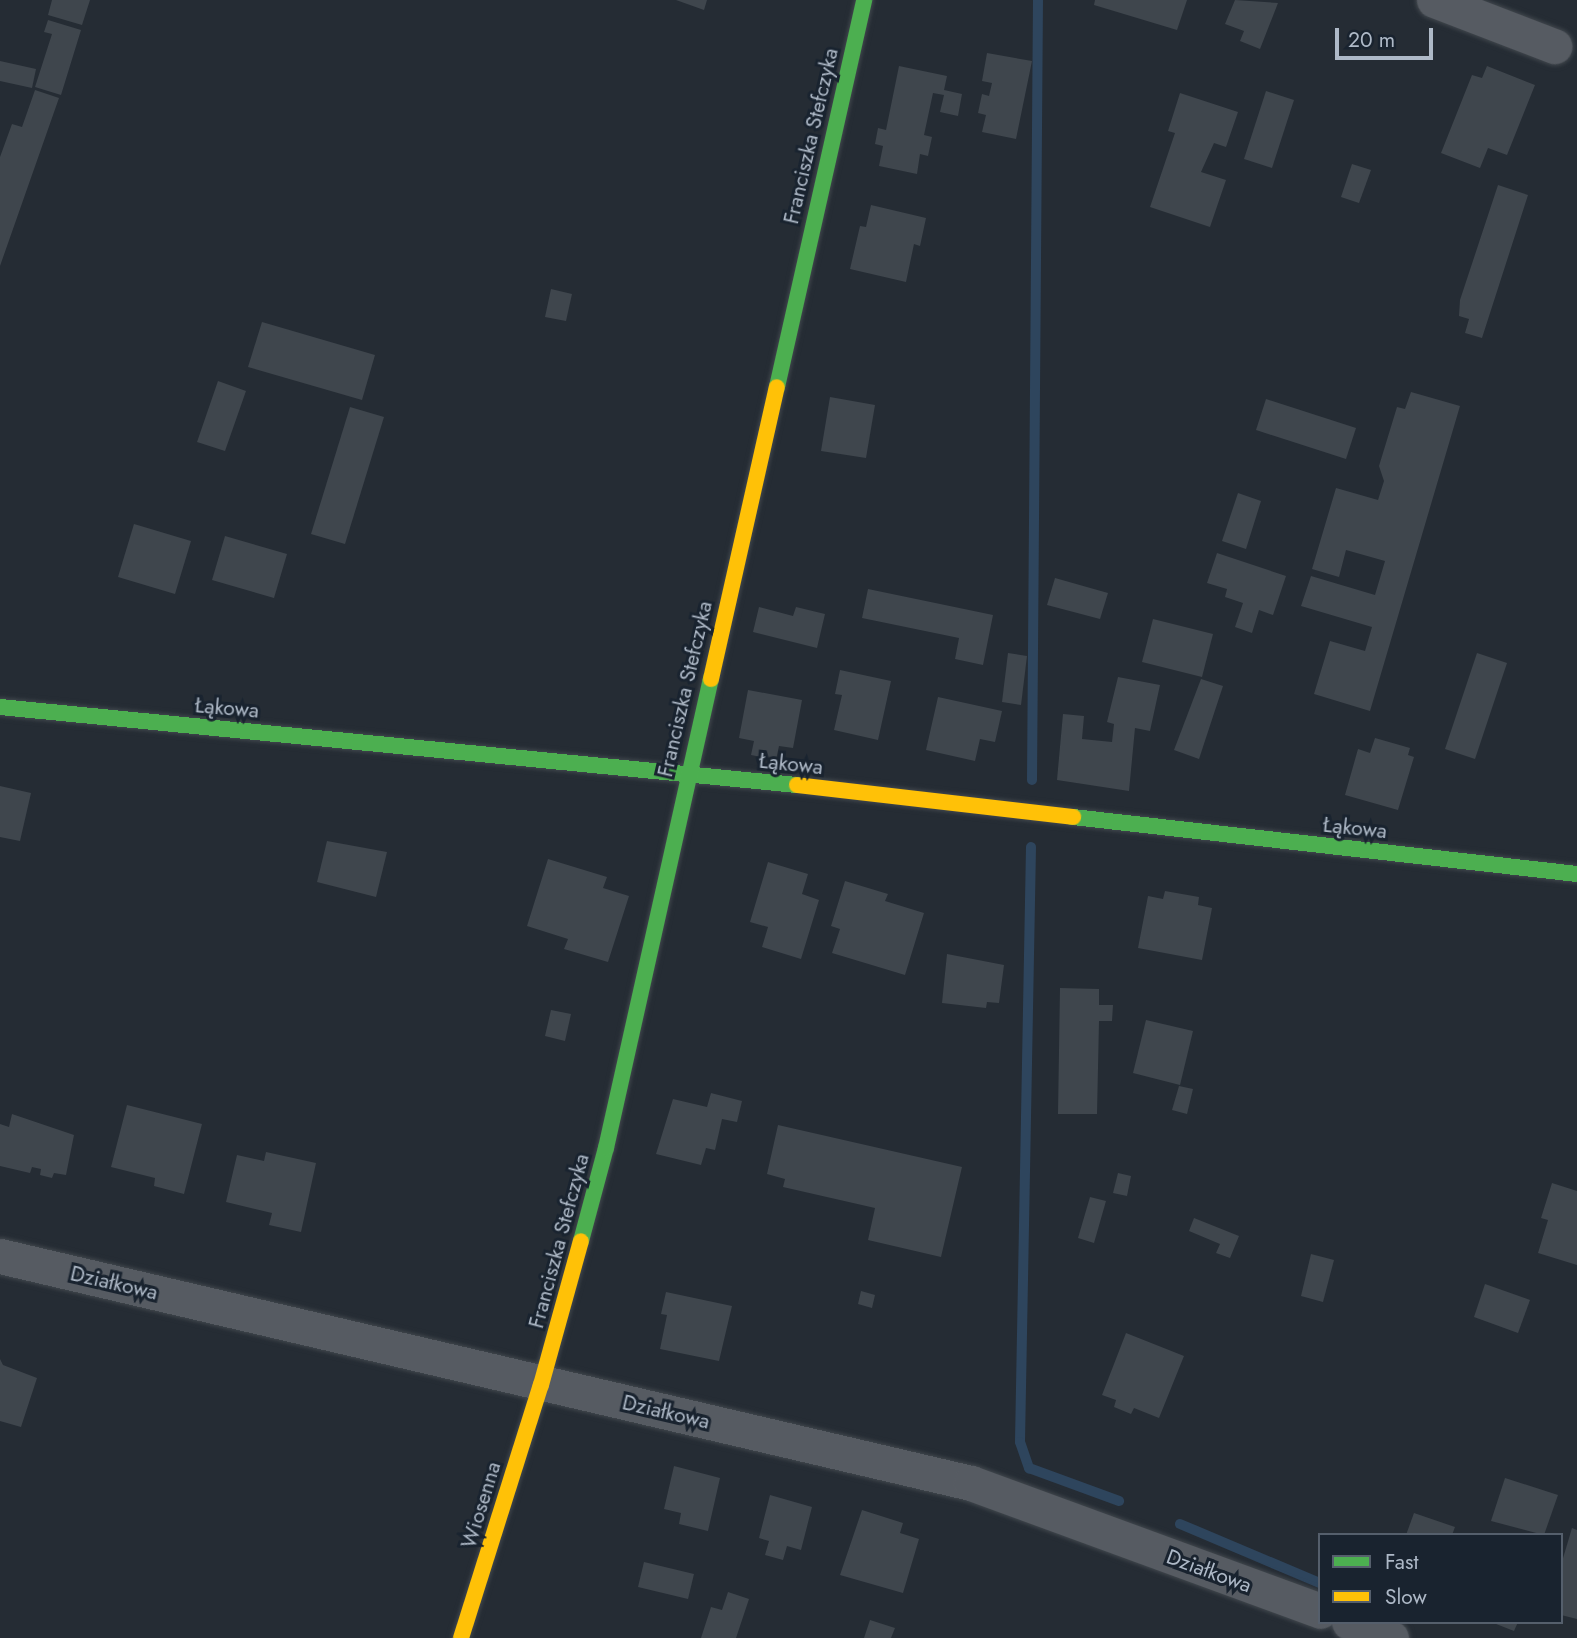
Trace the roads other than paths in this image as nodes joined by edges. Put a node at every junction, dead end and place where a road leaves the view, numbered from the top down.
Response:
1 (864, 0) edge
2 (1434, 0) edge
3 (1554, 46) dead end
4 (0, 707) edge
5 (688, 773) junction
6 (1577, 874) edge
7 (0, 1256) edge
8 (541, 1385) junction
9 (1318, 1610) edge
10 (1354, 1624) edge
11 (461, 1638) edge
12 (1391, 1638) edge

1 - 5 street, Franciszka Stefczyka
2 - 3 street
4 - 5 street, Łąkowa
5 - 6 street, Łąkowa
5 - 8 street, Franciszka Stefczyka
7 - 8 street, Działkowa
8 - 9 street, Działkowa
8 - 11 street, Wiosenna
10 - 12 street

